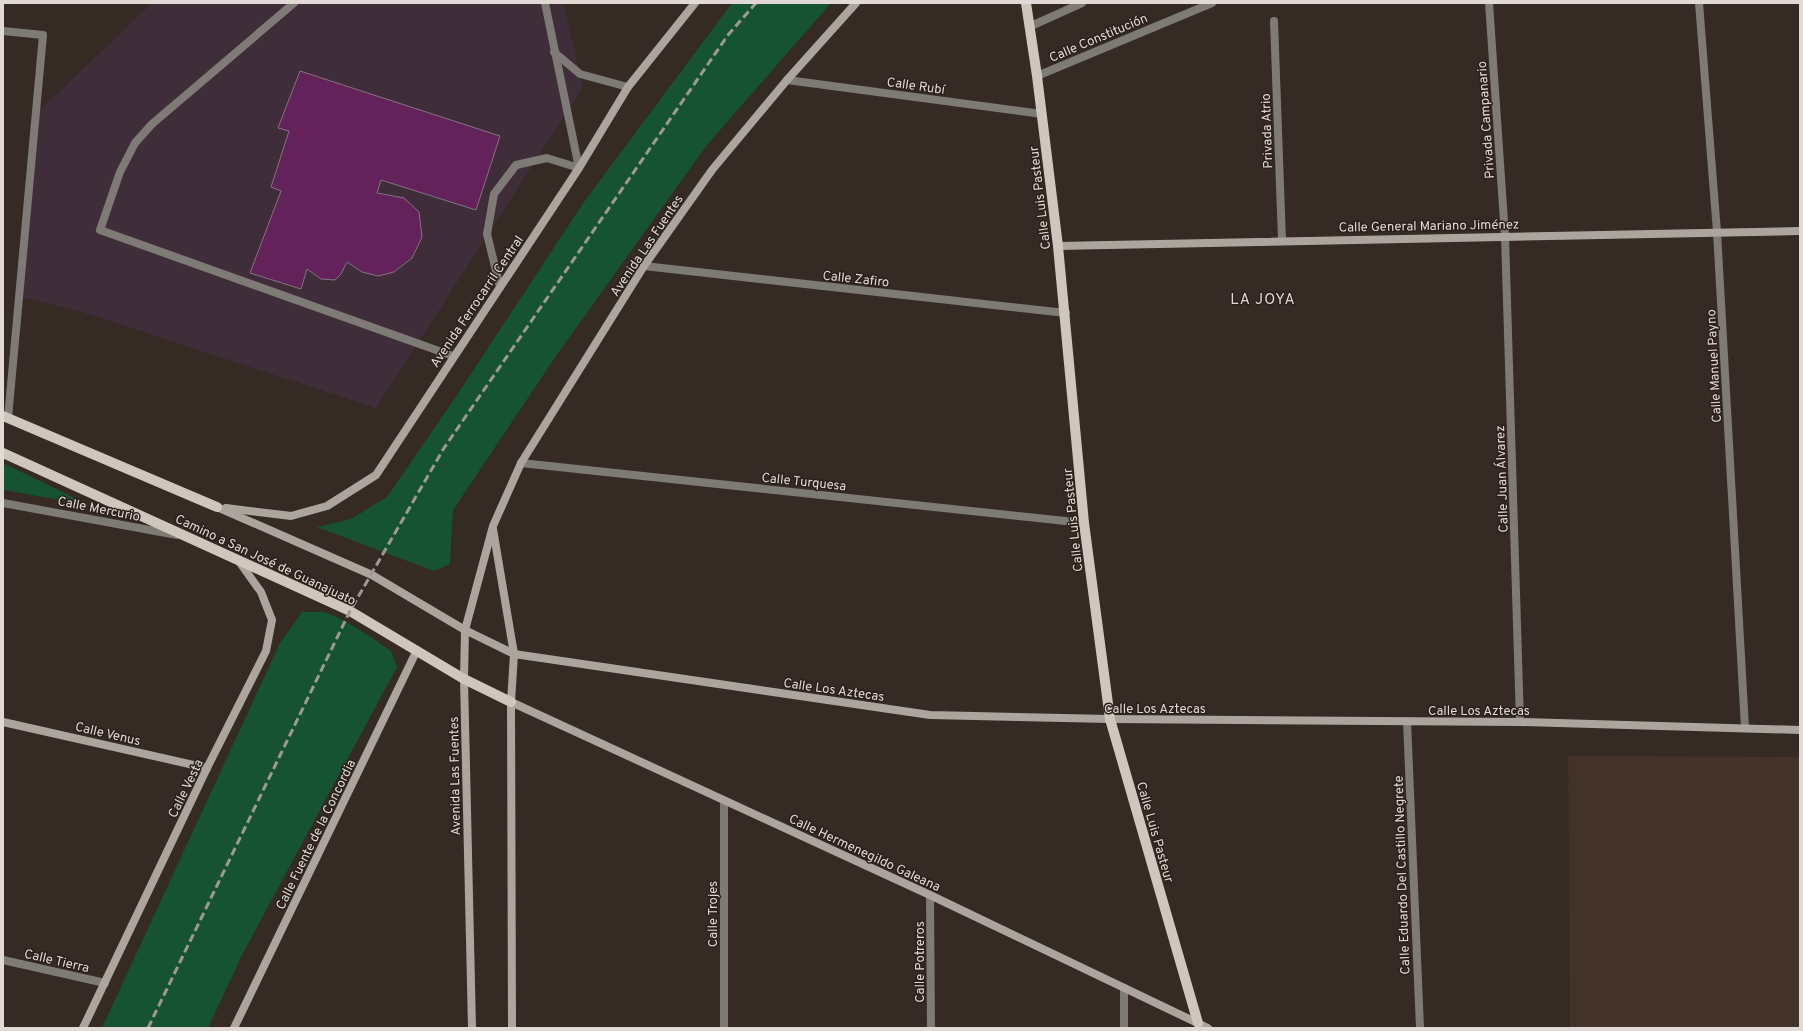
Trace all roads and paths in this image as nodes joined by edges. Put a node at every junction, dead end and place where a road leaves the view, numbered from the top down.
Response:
1 (294, 3) edge
2 (545, 3) edge
3 (695, 3) edge
4 (856, 3) edge
5 (1026, 3) edge
6 (1082, 3) edge
7 (1212, 3) edge
8 (1489, 3) edge
9 (1699, 3) edge
10 (1274, 21) dead end
11 (1030, 26) junction
12 (3, 31) edge
13 (554, 52) junction
14 (1037, 76) junction
15 (787, 80) junction
16 (628, 87) junction
17 (1042, 114) junction
18 (579, 168) junction
19 (1800, 231) edge
20 (1717, 232) junction
21 (1505, 236) junction
22 (1282, 240) junction
23 (1058, 246) junction
24 (644, 266) junction
25 (500, 287) junction
26 (1066, 313) junction
27 (453, 356) junction
28 (5, 417) edge
29 (3, 453) edge
30 (521, 463) junction
31 (3, 503) edge
32 (217, 507) junction
33 (1084, 523) junction
34 (493, 526) junction
35 (190, 538) junction
36 (238, 560) junction
37 (465, 630) junction
38 (417, 650) junction
39 (514, 654) junction
40 (464, 679) junction
41 (511, 702) junction
42 (1110, 719) junction
43 (1407, 721) junction
44 (3, 722) edge
45 (1520, 722) junction
46 (1745, 727) junction
47 (1800, 730) edge
48 (207, 768) junction
49 (724, 801) junction
50 (930, 895) junction
51 (3, 960) edge
52 (105, 983) junction
53 (1124, 988) junction
54 (1198, 1023) junction
55 (83, 1028) edge
56 (234, 1028) edge
57 (472, 1028) edge
58 (512, 1028) edge
59 (724, 1028) edge
60 (931, 1028) edge
61 (1124, 1028) edge
62 (1208, 1028) edge
63 (1420, 1028) edge

1 - 27 street
2 - 13 street
3 - 16 main road, Avenida Ferrocarril Central
4 - 15 main road, Avenida Las Fuentes
5 - 11 main road, Calle Luis Pasteur
6 - 11 street
7 - 14 street, Calle Constitución
8 - 21 street, Privada Campanario
9 - 20 street, Calle Manuel Payno
10 - 22 street, Privada Atrio
11 - 14 main road, Calle Luis Pasteur
12 - 28 street
13 - 16 street
13 - 18 street
14 - 17 main road, Calle Luis Pasteur
15 - 17 street, Calle Rubí
15 - 24 main road, Avenida Las Fuentes
16 - 18 main road, Avenida Ferrocarril Central
17 - 23 main road, Calle Luis Pasteur
18 - 25 main road, Avenida Ferrocarril Central
18 - 25 street
19 - 20 main road, Calle General Mariano Jiménez
20 - 21 main road, Calle General Mariano Jiménez
20 - 46 street, Calle Manuel Payno
21 - 22 main road, Calle General Mariano Jiménez
21 - 45 street, Calle Juan Álvarez
22 - 23 main road, Calle General Mariano Jiménez
23 - 26 main road, Calle Luis Pasteur
24 - 26 street, Calle Zafiro
24 - 30 main road, Avenida Las Fuentes
25 - 27 main road, Avenida Ferrocarril Central
26 - 33 main road, Calle Luis Pasteur
27 - 32 main road, Avenida Ferrocarril Central
28 - 32 main road, Camino a San José de Guanajuato
29 - 35 main road, Camino a San José de Guanajuato
30 - 33 street, Calle Turquesa
30 - 34 main road, Avenida Las Fuentes
31 - 35 street, Calle Mercurio
32 - 37 main road, Camino a San José de Guanajuato
33 - 42 main road, Calle Luis Pasteur
34 - 37 main road, Avenida Las Fuentes
34 - 39 main road
35 - 36 main road, Camino a San José de Guanajuato
36 - 38 main road, Camino a San José de Guanajuato
36 - 48 main road, Calle Vesta
37 - 39 main road, Camino a San José de Guanajuato
37 - 40 main road, Avenida Las Fuentes
38 - 40 main road, Camino a San José de Guanajuato
38 - 56 main road, Calle Fuente de la Concordia
39 - 41 main road
39 - 42 main road, Calle Los Aztecas
40 - 41 main road, Camino a San José de Guanajuato
40 - 57 main road, Avenida Las Fuentes
41 - 49 main road, Calle Hermenegildo Galeana
41 - 58 main road
42 - 43 main road, Calle Los Aztecas
42 - 54 main road, Calle Luis Pasteur
43 - 45 main road, Calle Los Aztecas
43 - 63 street, Calle Eduardo Del Castillo Negrete
44 - 48 main road, Calle Venus
45 - 46 main road, Calle Los Aztecas
46 - 47 main road, Calle Los Aztecas
48 - 52 main road, Calle Vesta
49 - 50 main road, Calle Hermenegildo Galeana
49 - 59 street, Calle Trojes
50 - 53 main road, Calle Hermenegildo Galeana
50 - 60 street, Calle Potreros
51 - 52 street, Calle Tierra
52 - 55 main road, Calle Vesta
53 - 54 main road, Calle Hermenegildo Galeana
53 - 61 street
54 - 62 main road, Calle Hermenegildo Galeana

